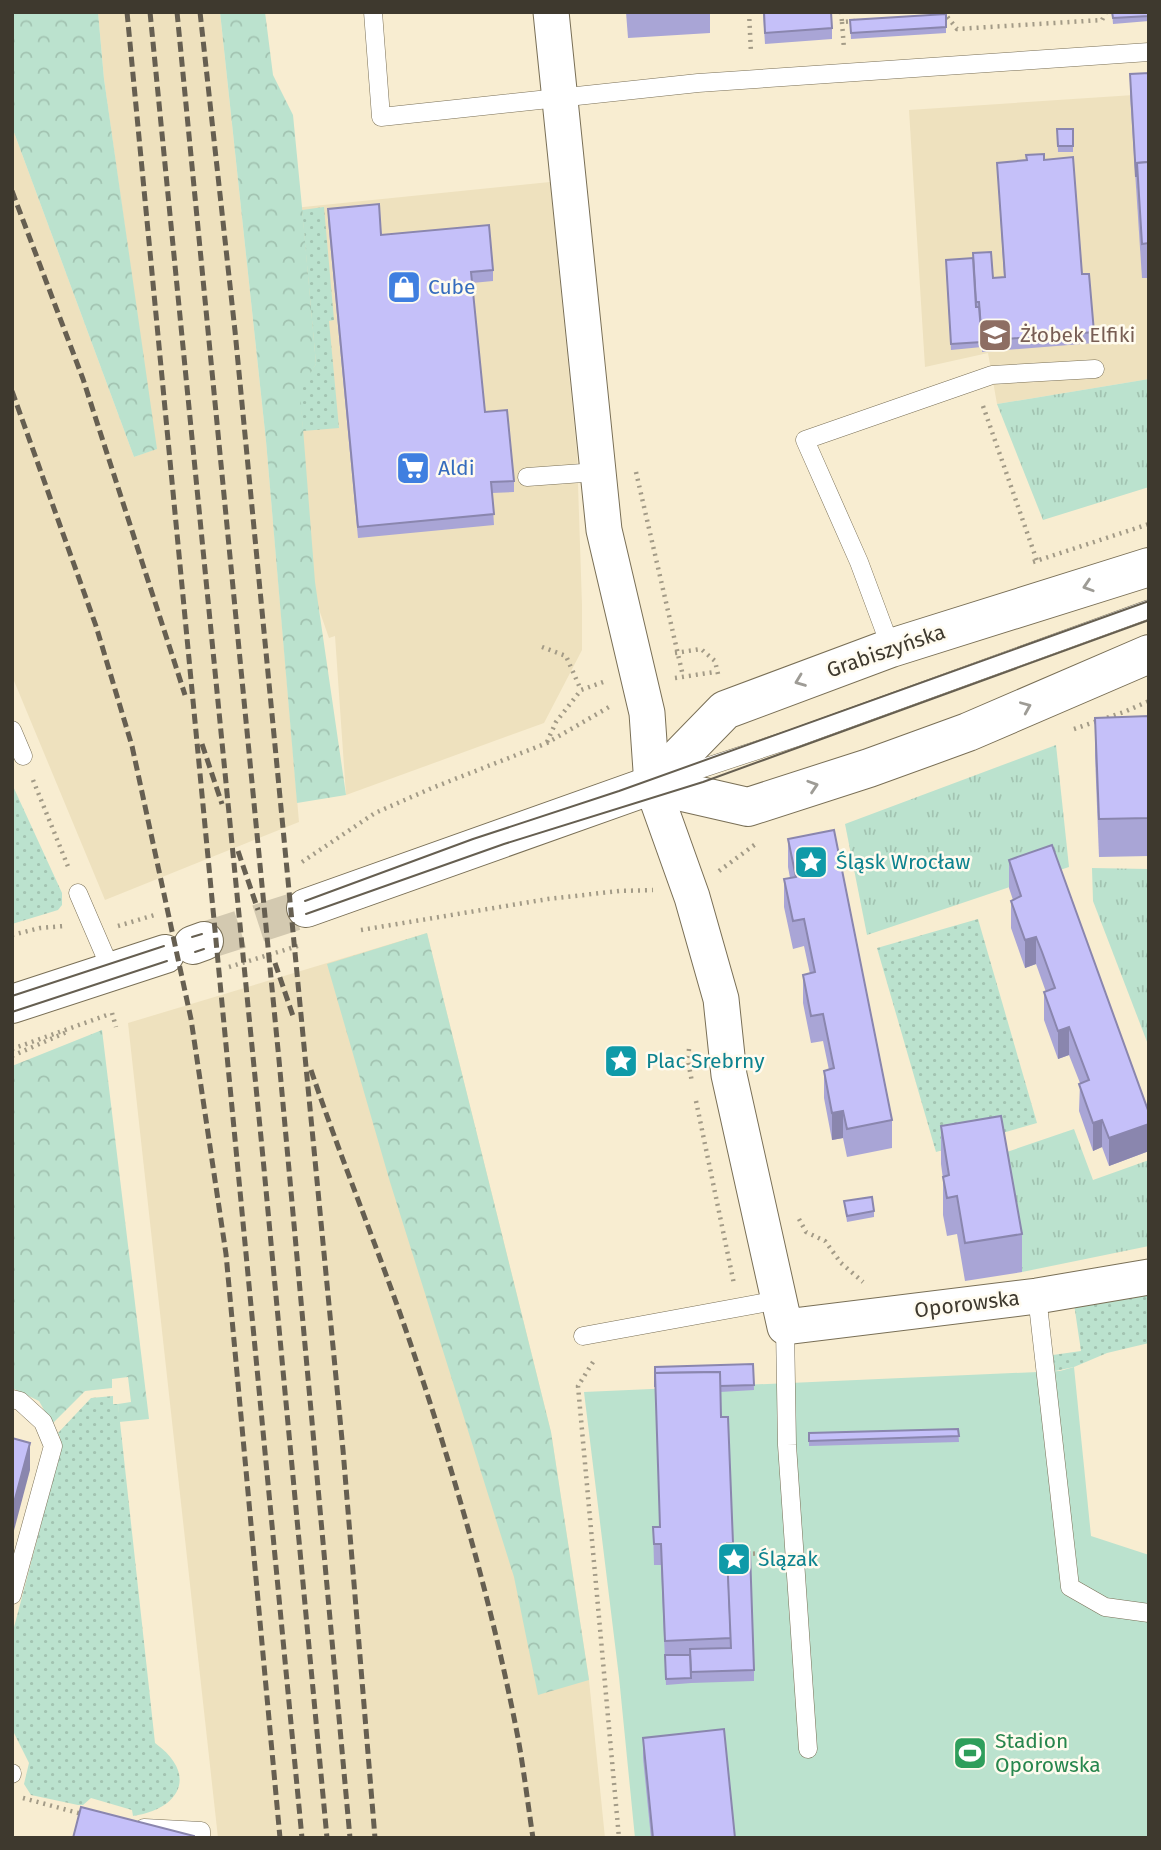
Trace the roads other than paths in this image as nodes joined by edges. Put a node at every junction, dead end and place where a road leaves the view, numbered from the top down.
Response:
1 (373, 12) edge
2 (551, 12) edge
3 (1149, 52) edge
4 (561, 98) junction
5 (1095, 369) dead end
6 (597, 472) junction
7 (527, 477) dead end
8 (1149, 567) edge
9 (1149, 609) edge
10 (891, 648) junction
11 (1149, 654) edge
12 (12, 730) edge
13 (23, 756) road end
14 (652, 785) junction
15 (78, 893) road end
16 (306, 908) tunnel mouth
17 (187, 947) tunnel mouth
18 (111, 972) junction
19 (12, 1004) edge
20 (1149, 1277) edge
21 (1037, 1296) junction
22 (782, 1313) junction
23 (583, 1336) dead end
24 (12, 1399) edge
25 (12, 1595) edge
26 (1149, 1613) edge
27 (808, 1749) dead end
28 (131, 1828) edge
29 (201, 1838) edge

1 - 4 lane
2 - 4 street
3 - 4 lane
4 - 6 street
5 - 10 lane
6 - 7 lane
6 - 14 street
8 -> 10 main road, Grabiszyńska
9 - 14 lane
10 -> 14 main road, Grabiszyńska
14 -> 11 main road
12 - 13 lane
14 - 16 main road, Grabiszyńska
14 - 22 street
15 - 18 lane
17 - 18 main road
18 - 19 main road
20 - 21 street, Oporowska
21 - 22 street, Oporowska
21 - 26 lane
22 - 23 lane
22 - 27 lane
24 - 25 lane
28 - 29 lane

